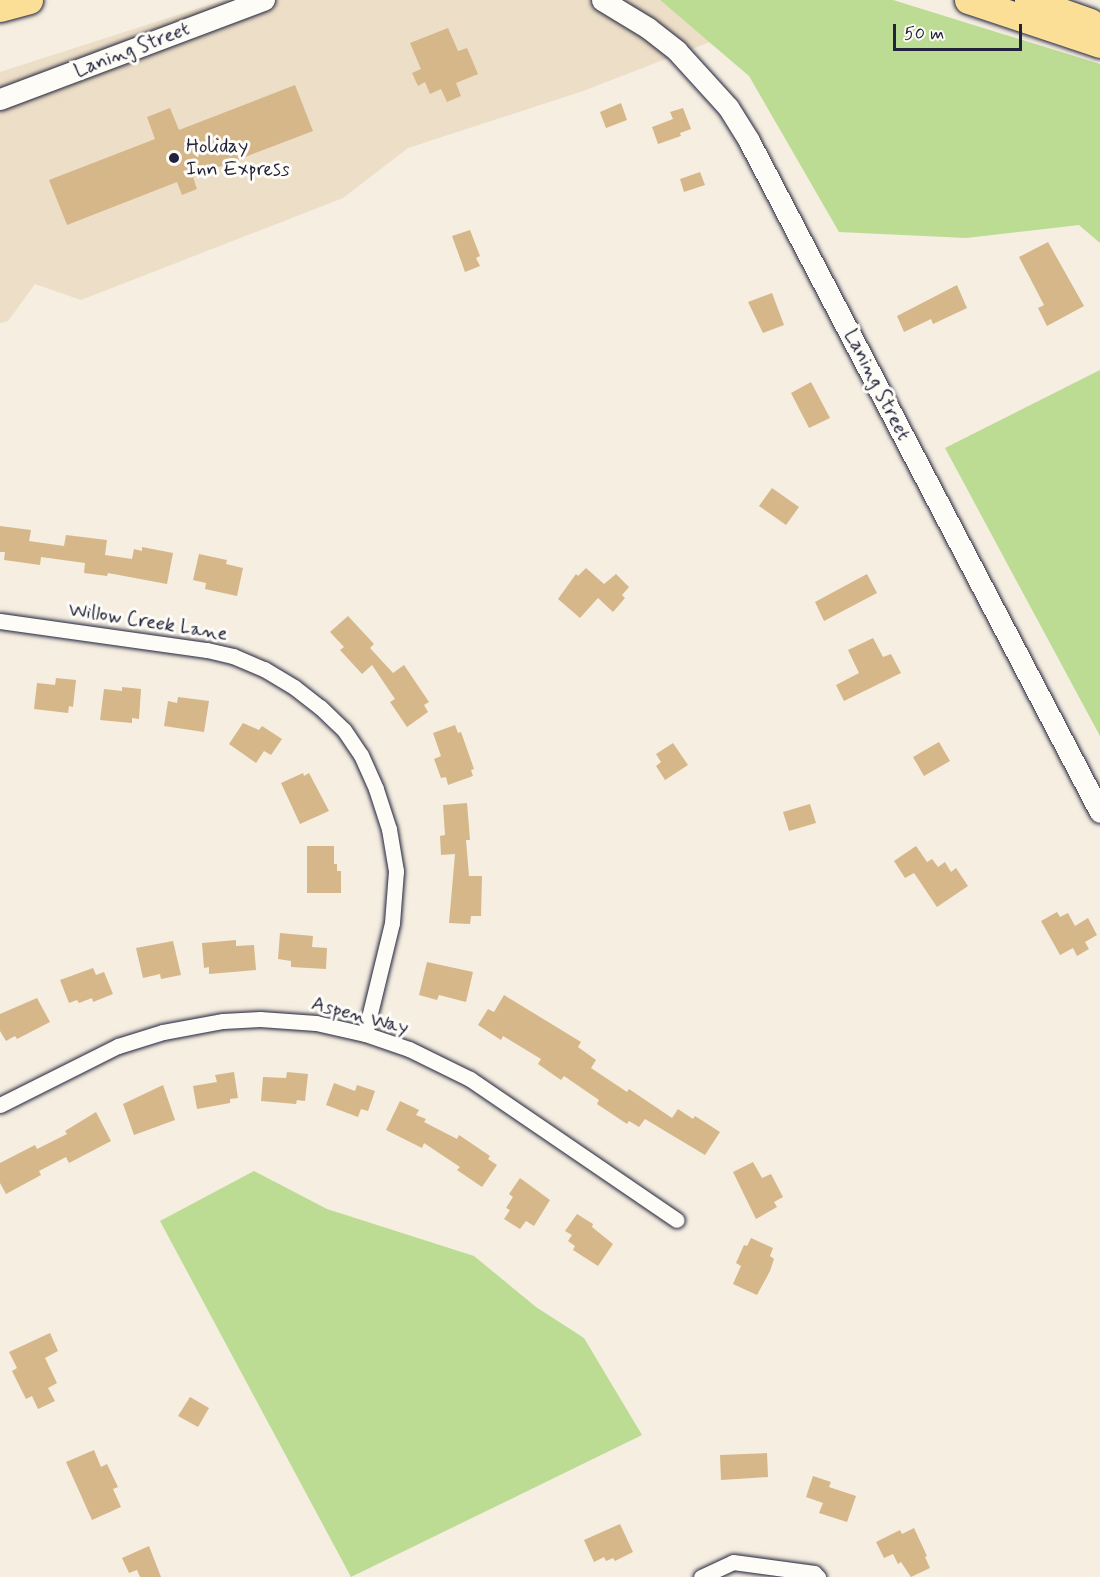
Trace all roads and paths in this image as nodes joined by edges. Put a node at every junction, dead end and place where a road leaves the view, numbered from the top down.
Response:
1 (29, 0) edge
2 (264, 0) edge
3 (602, 0) edge
4 (968, 0) edge
5 (1028, 0) edge
6 (0, 8) edge
7 (1100, 25) edge
8 (1100, 44) edge
9 (0, 99) edge
10 (0, 621) edge
11 (1100, 812) edge
12 (365, 1034) junction
13 (0, 1105) edge
14 (677, 1221) dead end
15 (701, 1577) edge
16 (818, 1577) edge

1 - 6 highway
2 - 9 street, Laning Street
3 - 11 street, Laning Street
4 - 8 highway
5 - 7 highway
10 - 12 street, Willow Creek Lane
12 - 13 street, Aspen Way
12 - 14 street, Aspen Way
15 - 16 street

